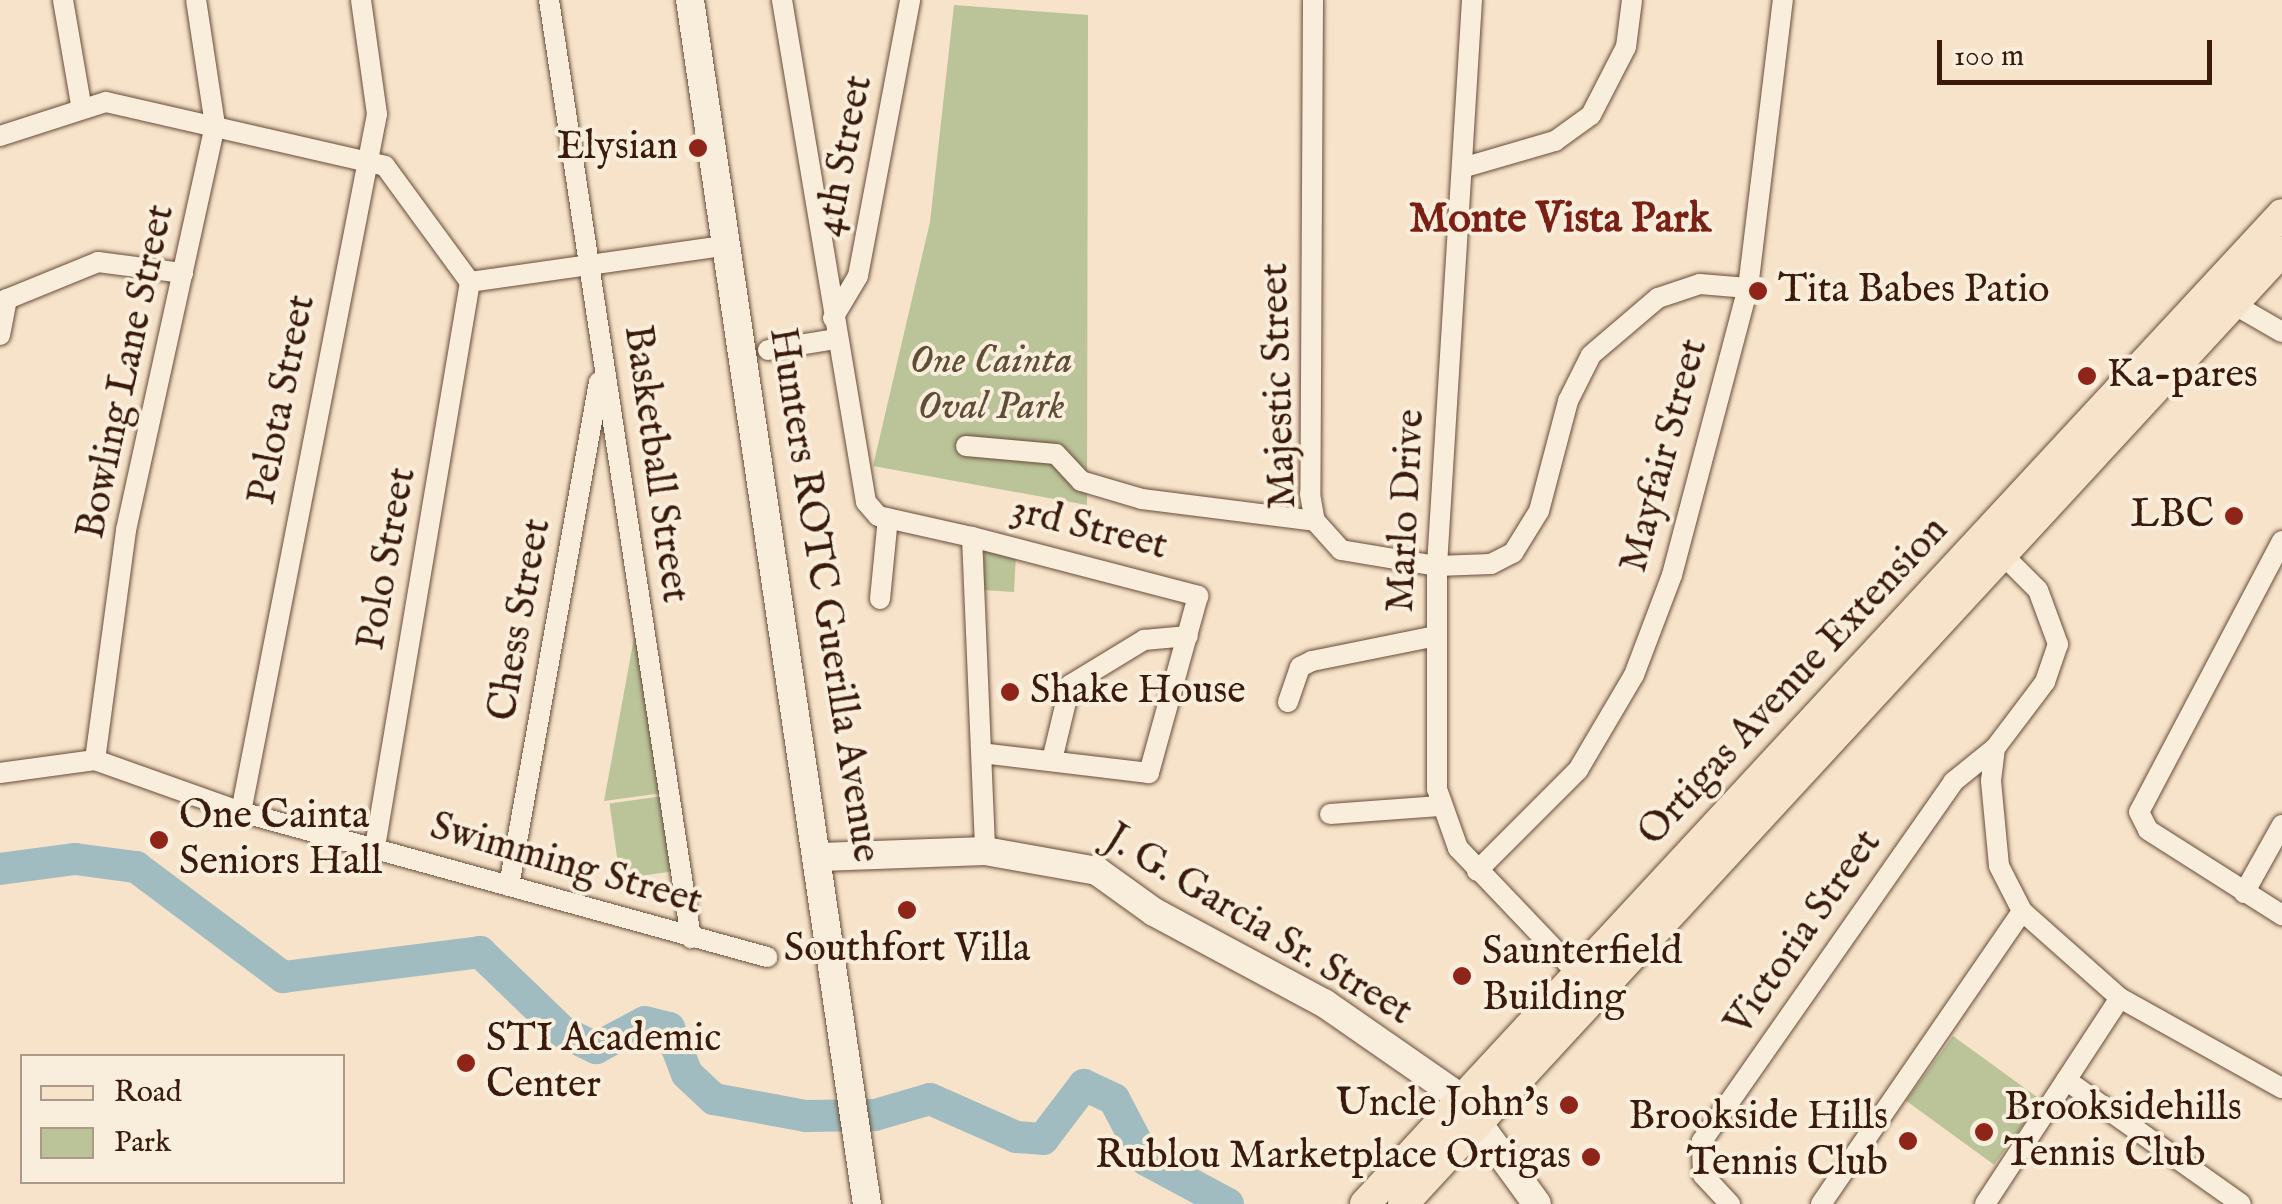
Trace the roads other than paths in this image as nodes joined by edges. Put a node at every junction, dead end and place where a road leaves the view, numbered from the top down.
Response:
1 (63, 0) edge
2 (196, 0) edge
3 (361, 0) edge
4 (549, 0) edge
5 (690, 0) edge
6 (782, 0) edge
7 (1314, 0) edge
8 (1472, 0) edge
9 (1632, 0) edge
10 (1783, 0) edge
11 (907, 2) edge
12 (81, 104) junction
13 (215, 125) junction
14 (0, 136) edge
15 (365, 160) junction
16 (1462, 168) junction
17 (2282, 214) edge
18 (729, 244) junction
19 (2282, 251) edge
20 (594, 265) junction
21 (183, 274) junction
22 (858, 276) junction
23 (826, 278) junction
24 (470, 282) junction
25 (1748, 288) junction
26 (2222, 297) junction
27 (4, 300) edge
28 (834, 328) junction
29 (2282, 332) edge
30 (0, 335) edge
31 (768, 350) dead end
32 (602, 366) junction
33 (966, 446) dead end
34 (888, 518) junction
35 (1315, 521) junction
36 (972, 536) junction
37 (2282, 541) edge
38 (1992, 544) junction
39 (1437, 566) junction
40 (880, 599) dead end
41 (1188, 636) junction
42 (1436, 636) junction
43 (1288, 702) dead end
44 (1995, 748) junction
45 (982, 752) junction
46 (1053, 756) junction
47 (95, 760) junction
48 (0, 772) edge
49 (1440, 806) junction
50 (240, 812) junction
51 (1330, 814) dead end
52 (2282, 825) edge
53 (1732, 828) junction
54 (375, 847) junction
55 (985, 851) junction
56 (822, 857) junction
57 (1476, 871) junction
58 (509, 886) junction
59 (2244, 893) junction
60 (2022, 911) junction
61 (2282, 915) edge
62 (691, 938) junction
63 (767, 958) dead end
64 (1578, 974) junction
65 (2120, 998) junction
66 (2066, 1080) junction
67 (2282, 1088) edge
68 (1470, 1111) junction
69 (1992, 1201) edge
70 (867, 1204) edge
71 (1364, 1204) edge
72 (1402, 1204) edge
73 (1537, 1204) edge
74 (1730, 1204) edge
75 (1821, 1204) edge
76 (2241, 1204) edge

1 - 12 street
2 - 13 street, Bowling Lane Street
3 - 15 street, Pelota Street
4 - 20 street, Basketball Street
5 - 18 street, Hunters ROTC Guerilla Avenue
6 - 23 street
7 - 35 street, Majestic Street
8 - 16 street, Marlo Drive
9 - 16 street
10 - 25 street, Mayfair Street
11 - 22 street, 4th Street
12 - 13 street
12 - 14 street
13 - 15 street
13 - 21 street, Bowling Lane Street
15 - 24 street
15 - 50 street, Pelota Street
16 - 39 street, Marlo Drive
17 - 26 main road, Ortigas Avenue Extension
18 - 20 street
18 - 56 street, Hunters ROTC Guerilla Avenue
19 - 26 main road, Ortigas Avenue Extension
20 - 24 street
20 - 32 street, Basketball Street
21 - 27 street
21 - 47 street, Bowling Lane Street
22 - 23 street
22 - 28 street, 4th Street
23 - 28 street
24 - 54 street, Polo Street
25 - 39 street, Majestic Street
25 - 57 street, Mayfair Street
26 - 29 street
26 - 38 main road, Ortigas Avenue Extension
27 - 30 street
28 - 31 street
28 - 34 street
32 - 58 street, Chess Street
32 - 62 street, Basketball Street
33 - 35 street
34 - 36 street, 3rd Street
34 - 40 street
35 - 39 street, Majestic Street
36 - 41 street, 3rd Street
36 - 45 street
37 - 59 street
38 - 44 street, Victoria Street
38 - 53 main road, Ortigas Avenue Extension
39 - 42 street, Marlo Drive
41 - 46 street
41 - 46 street
42 - 43 street
42 - 49 street, Marlo Drive
44 - 60 street
44 - 74 street, Victoria Street
45 - 46 street
45 - 55 street
47 - 48 street, Swimming Street
47 - 50 street, Swimming Street
49 - 51 street
49 - 57 street, Marlo Drive
50 - 54 street, Swimming Street
52 - 59 street
53 - 64 main road, Ortigas Avenue Extension
53 - 68 main road, Ortigas Avenue Extension
54 - 58 street, Swimming Street
55 - 56 street, J. G. Garcia Sr. Street
55 - 68 street, J. G. Garcia Sr. Street
56 - 70 street, Hunters ROTC Guerilla Avenue
57 - 64 street, Marlo Drive
58 - 62 street, Swimming Street
59 - 61 street
60 - 65 street
60 - 75 street
62 - 63 street, Swimming Street
64 - 68 main road, Ortigas Avenue Extension
65 - 66 street
65 - 67 street
66 - 69 street
66 - 76 street
68 - 71 main road, Ortigas Avenue Extension
68 - 72 main road, Ortigas Avenue Extension
68 - 73 street, J. G. Garcia Sr. Street

